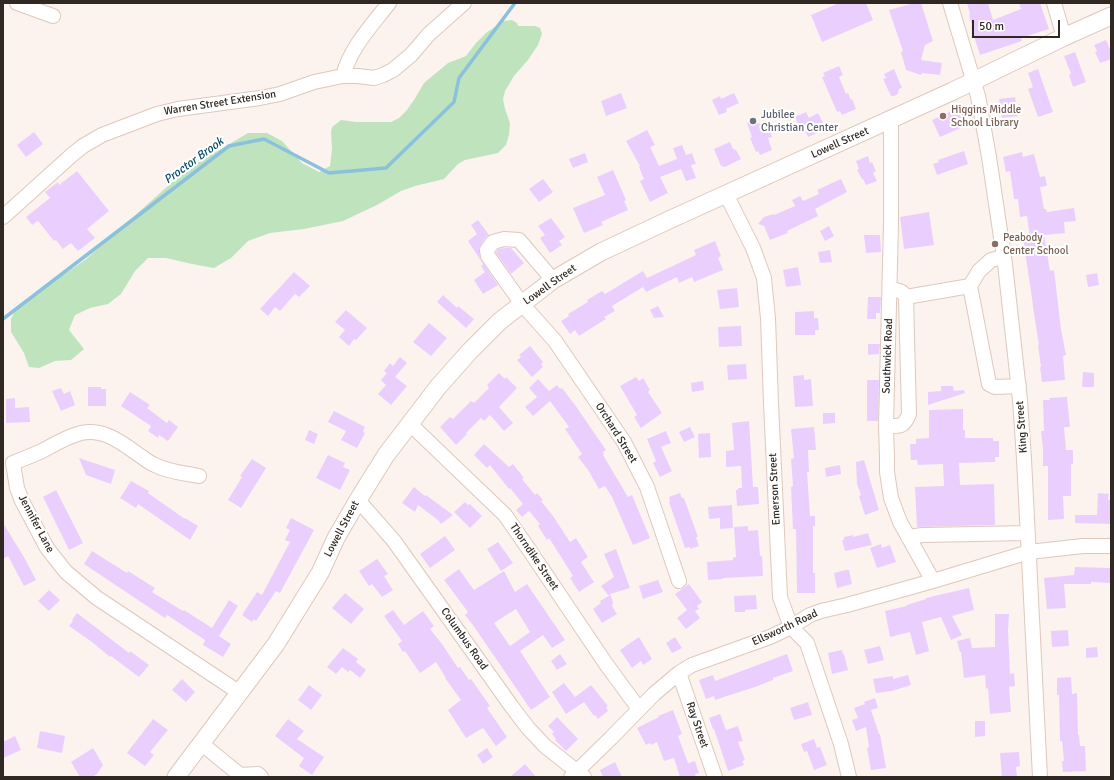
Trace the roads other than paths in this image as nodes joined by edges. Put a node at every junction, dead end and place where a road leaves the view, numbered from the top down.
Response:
1 (17, 3) edge
2 (389, 3) edge
3 (464, 3) edge
4 (950, 3) edge
5 (1054, 3) edge
6 (53, 16) dead end
7 (1111, 16) edge
8 (1064, 37) junction
9 (343, 76) junction
10 (974, 81) junction
11 (891, 120) junction
12 (726, 194) junction
13 (3, 217) edge
14 (1004, 257) junction
15 (553, 280) junction
16 (970, 286) junction
17 (890, 290) junction
18 (906, 297) junction
19 (522, 304) junction
20 (1019, 386) junction
21 (409, 423) junction
22 (886, 426) junction
23 (199, 476) dead end
24 (358, 500) junction
25 (1028, 533) junction
26 (908, 537) junction
27 (1111, 546) edge
28 (1029, 552) junction
29 (934, 580) junction
30 (679, 581) dead end
31 (791, 627) junction
32 (679, 673) junction
33 (240, 693) junction
34 (639, 709) junction
35 (202, 744) junction
36 (578, 775) edge
37 (241, 776) edge
38 (176, 777) edge
39 (261, 777) edge
40 (715, 777) edge
41 (849, 777) edge
42 (1040, 777) edge

1 - 6 street
2 - 9 street
3 - 9 street, Warren Street Extension
4 - 10 street, King Street
5 - 8 street
7 - 8 main road, Lowell Street
8 - 10 main road, Lowell Street
9 - 13 street, Warren Street Extension
10 - 11 main road, Lowell Street
10 - 14 street, King Street
11 - 12 main road, Lowell Street
11 - 17 street, Southwick Road
12 - 15 main road, Lowell Street
12 - 31 street, Emerson Street
14 - 16 street
14 - 20 street, King Street
15 - 19 main road, Lowell Street
15 - 19 street, Orchard Street
16 - 18 street
16 - 20 street
17 - 18 street
17 - 22 street, Southwick Road
18 - 22 street
19 - 21 main road, Lowell Street
19 - 30 street, Orchard Street
20 - 25 street, King Street
21 - 24 main road, Lowell Street
21 - 34 street, Thorndike Street
22 - 26 street, Southwick Road
23 - 33 street, Jennifer Lane
24 - 33 main road, Lowell Street
24 - 36 street, Columbus Road
25 - 26 street
25 - 28 street, King Street
26 - 29 street, Southwick Road
27 - 28 street, Ellsworth Road
28 - 29 street, Ellsworth Road
28 - 42 street, King Street
29 - 31 street, Ellsworth Road
31 - 32 street, Ellsworth Road
31 - 41 street, Emerson Street
32 - 34 street, Ellsworth Road
32 - 40 street, Ray Street
33 - 35 main road, Lowell Street
34 - 36 street, Ellsworth Road
35 - 37 street
35 - 38 main road, Lowell Street
37 - 39 street

